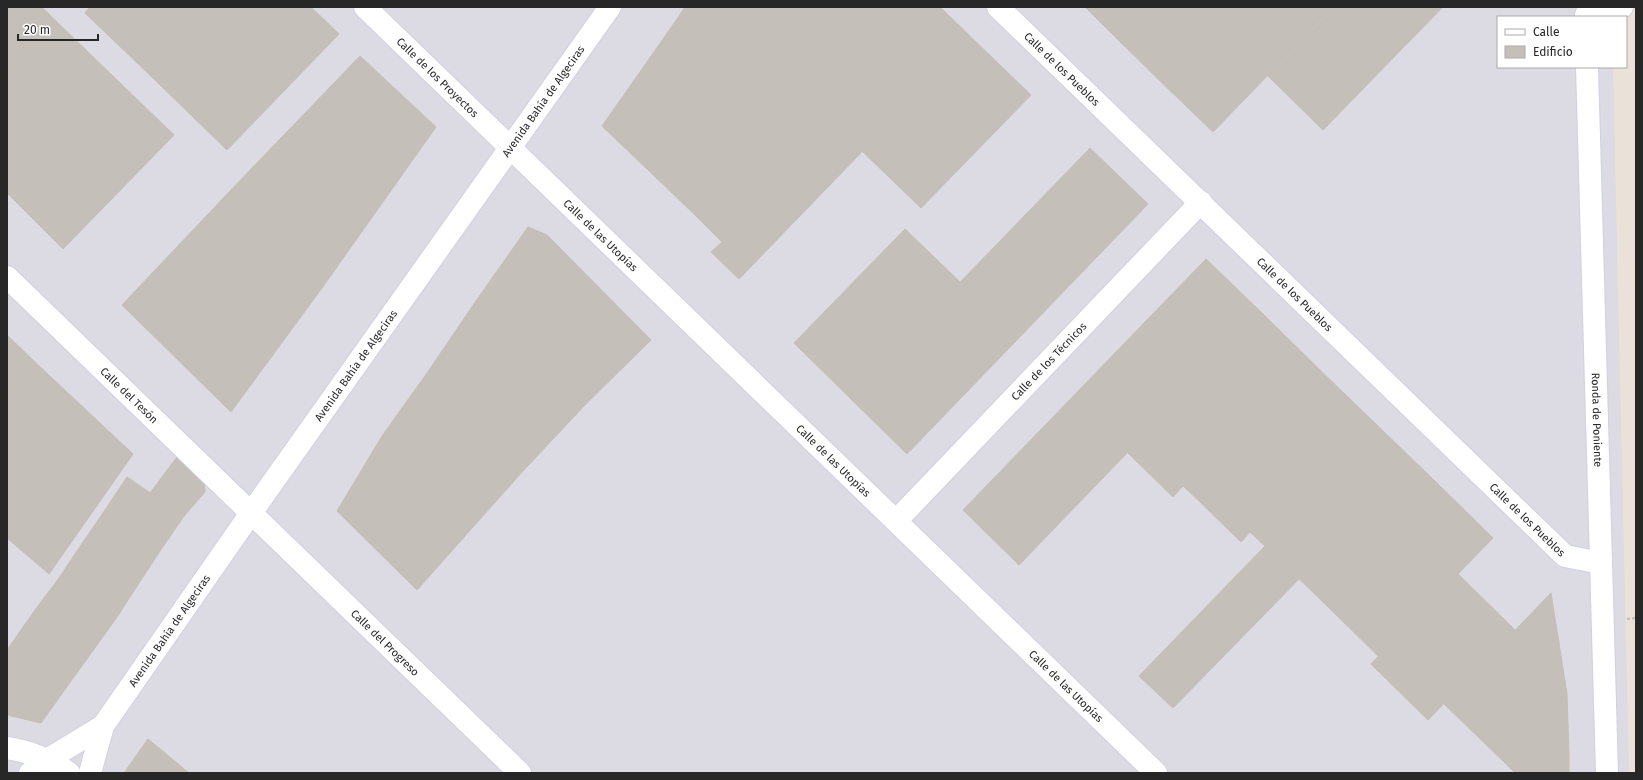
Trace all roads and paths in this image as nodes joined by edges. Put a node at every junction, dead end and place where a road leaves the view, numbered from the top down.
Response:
1 (365, 7) edge
2 (610, 7) edge
3 (998, 7) edge
4 (1622, 7) edge
5 (1586, 13) edge
6 (1587, 68) edge
7 (510, 148) junction
8 (1201, 202) junction
9 (7, 277) edge
10 (251, 513) junction
11 (896, 521) junction
12 (1601, 563) junction
13 (103, 726) junction
14 (7, 748) edge
15 (39, 766) edge
16 (68, 773) edge
17 (90, 773) edge
18 (520, 773) edge
19 (1156, 773) edge
20 (1607, 773) edge

1 - 7 street, Calle de los Proyectos
2 - 7 street, Avenida Bahía de Algeciras
3 - 8 street, Calle de los Pueblos
4 - 5 street
6 - 12 street, Ronda de Poniente
7 - 10 street, Avenida Bahía de Algeciras
7 - 11 street, Calle de las Utopías
8 - 11 street, Calle de los Técnicos
8 - 12 street, Calle de los Pueblos
9 - 10 street, Calle del Tesón
10 - 13 street, Avenida Bahía de Algeciras
10 - 18 street, Calle del Progreso
11 - 19 street, Calle de las Utopías
12 - 20 street, Ronda de Poniente
13 - 15 street, Avenida Bahía de Algeciras
13 - 17 street, Avenida Bahía de Algeciras
14 - 15 street
15 - 16 street

